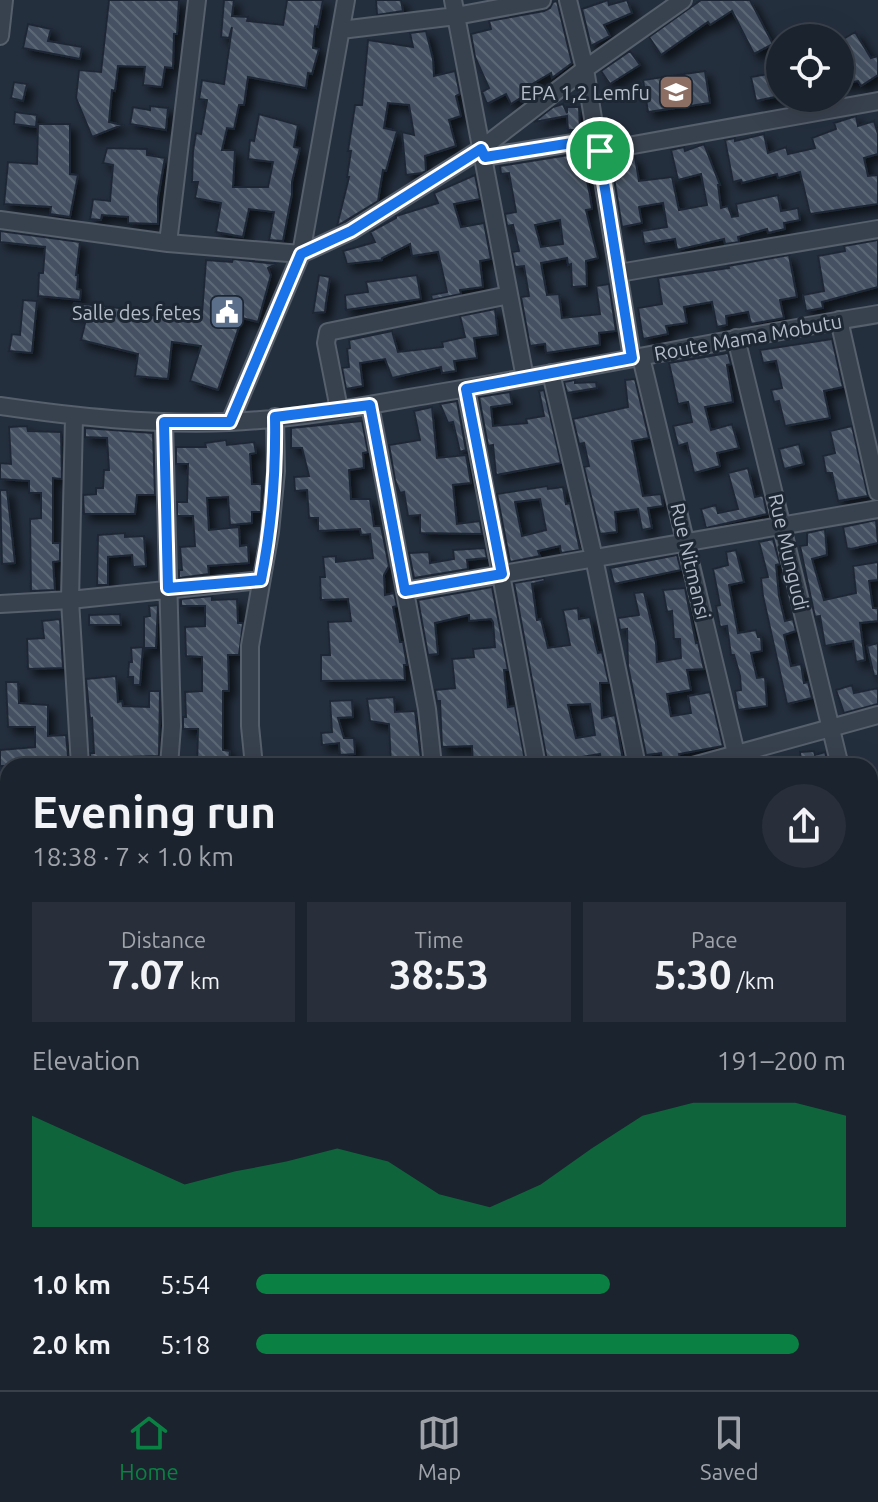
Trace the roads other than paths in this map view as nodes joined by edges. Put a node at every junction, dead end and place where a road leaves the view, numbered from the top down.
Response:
1 (4, 0) edge
2 (197, 0) edge
3 (346, 0) edge
4 (542, 0) edge
5 (568, 0) edge
6 (683, 0) edge
7 (454, 8) edge
8 (341, 30) junction
9 (0, 36) edge
10 (585, 69) junction
11 (878, 101) edge
12 (598, 145) junction
13 (483, 153) junction
14 (0, 220) edge
15 (878, 229) edge
16 (168, 243) junction
17 (301, 254) junction
18 (619, 273) junction
19 (509, 295) junction
20 (878, 314) edge
21 (839, 320) junction
22 (736, 338) junction
23 (636, 357) junction
24 (551, 373) junction
25 (525, 378) junction
26 (466, 389) junction
27 (370, 405) junction
28 (0, 406) edge
29 (339, 409) junction
30 (74, 417) junction
31 (275, 417) junction
32 (164, 422) junction
33 (230, 422) junction
34 (878, 492) edge
35 (878, 509) edge
36 (784, 527) junction
37 (687, 541) junction
38 (594, 558) junction
39 (502, 574) junction
40 (261, 580) junction
41 (168, 588) junction
42 (405, 591) junction
43 (70, 600) junction
44 (0, 604) edge
45 (878, 715) edge
46 (830, 728) junction
47 (80, 758) edge
48 (170, 758) edge
49 (253, 758) edge
50 (432, 758) edge
51 (536, 758) edge
52 (635, 758) edge
53 (736, 758) edge
54 (745, 758) edge
55 (838, 758) edge

1 - 9 street
2 - 16 street
3 - 8 street
4 - 7 street
5 - 10 street, Rue Nitmansi
6 - 10 street
7 - 8 street
7 - 13 street
8 - 17 street
10 - 12 street, Rue Nitmansi
10 - 13 street
11 - 12 street
12 - 13 street
12 - 18 street, Rue Nitmansi
13 - 17 street
13 - 19 street
14 - 16 street
15 - 18 street
16 - 17 street
17 - 33 street
18 - 23 street, Rue Nitmansi
19 - 25 street
19 - 29 street
20 - 21 street, Route Mama Mobutu
21 - 22 street, Route Mama Mobutu
21 - 34 street
22 - 23 street, Route Mama Mobutu
22 - 36 street, Rue Mungudi
23 - 24 street, Route Mama Mobutu
23 - 37 street, Rue Nitmansi
24 - 25 street, Route Mama Mobutu
24 - 38 street
25 - 26 street, Route Mama Mobutu
26 - 27 street, Route Mama Mobutu
26 - 39 street
27 - 29 street, Route Mama Mobutu
27 - 42 street
28 - 30 street, Route Mama Mobutu
29 - 31 street, Route Mama Mobutu
30 - 32 street, Route Mama Mobutu
30 - 43 street
31 - 33 street, Route Mama Mobutu
31 - 40 street
32 - 33 street, Route Mama Mobutu
32 - 41 street
35 - 36 street
36 - 37 street
36 - 46 street, Rue Mungudi
37 - 38 street
37 - 53 street, Rue Nitmansi
38 - 39 street
38 - 52 street
39 - 42 street
39 - 51 street
40 - 41 street
40 - 49 street
41 - 43 street
41 - 48 street
42 - 50 street
43 - 44 street
43 - 47 street
45 - 46 street
46 - 54 street
46 - 55 street, Rue Mungudi

